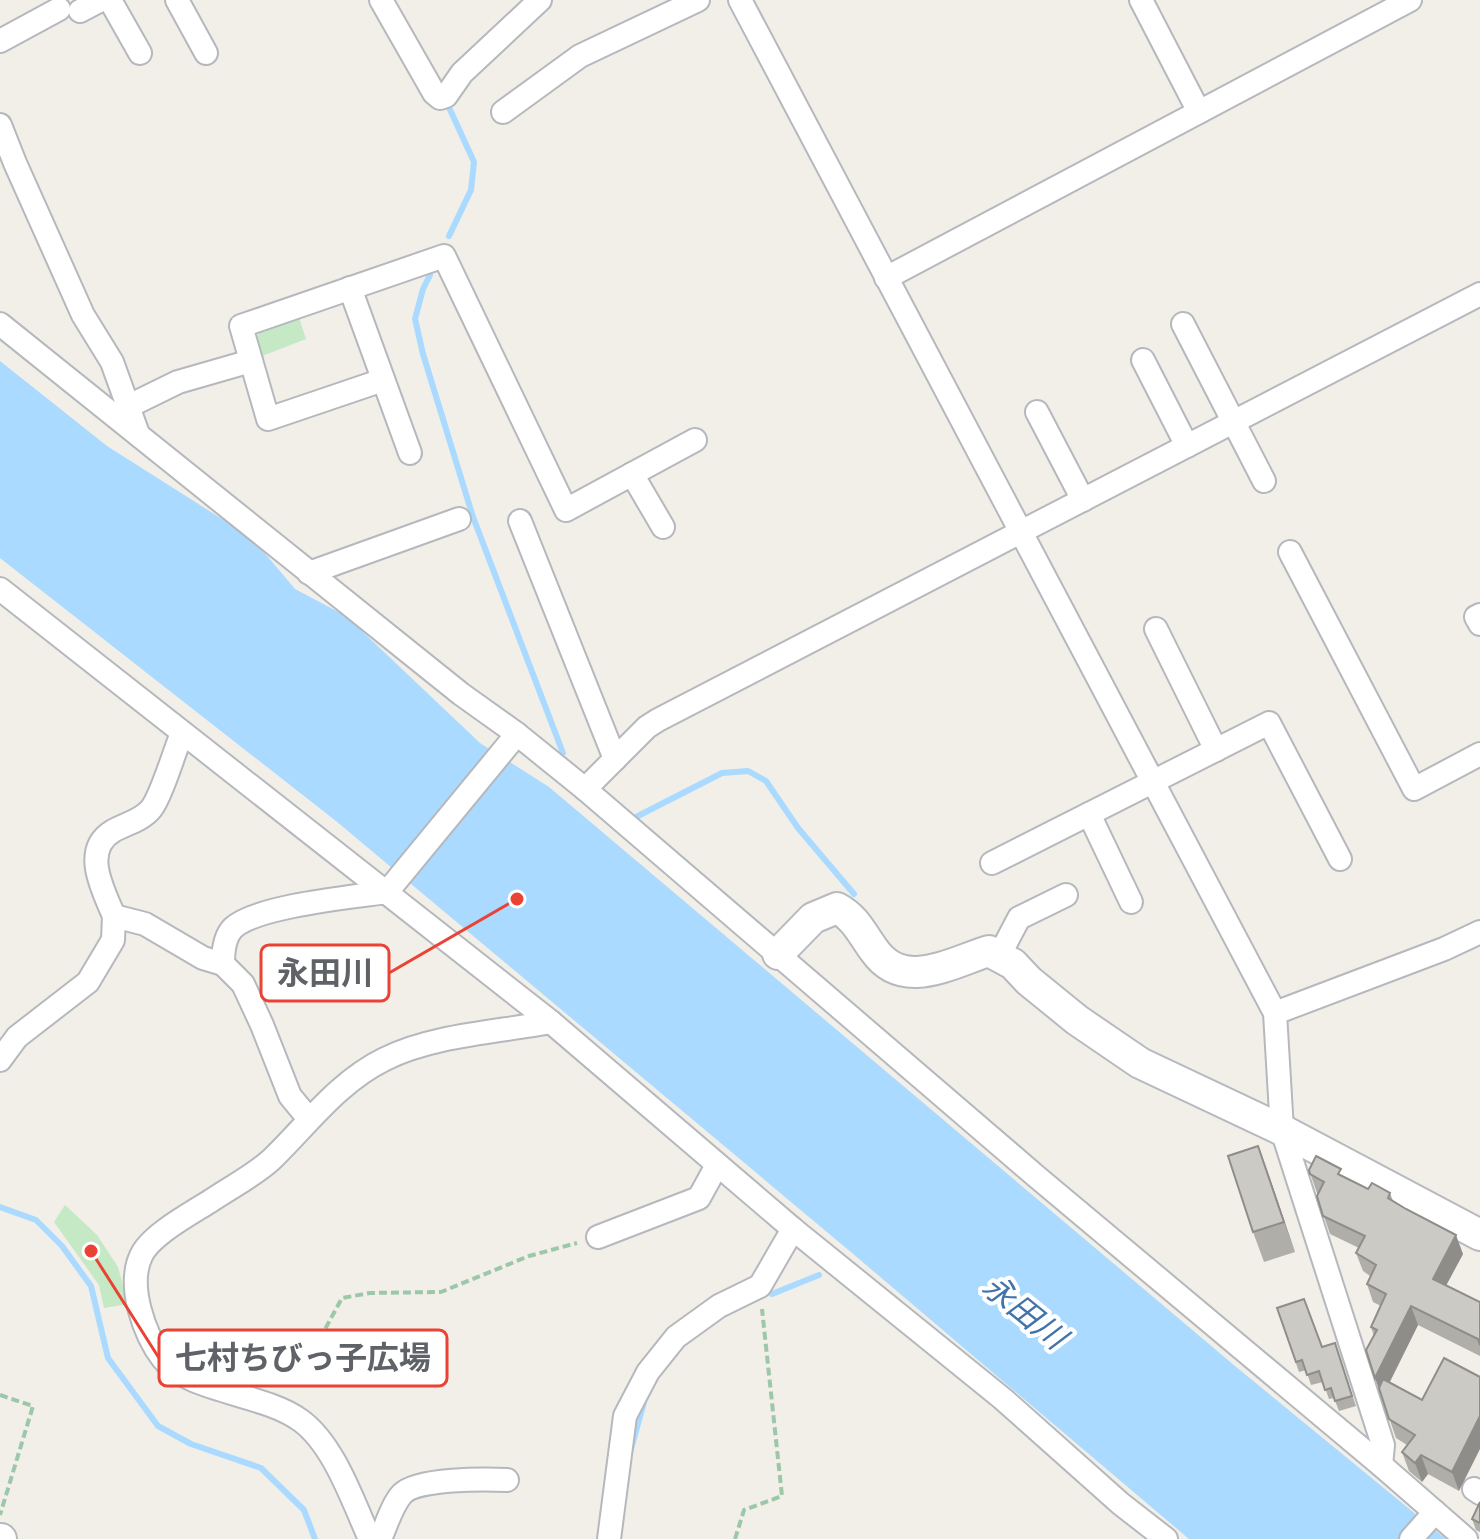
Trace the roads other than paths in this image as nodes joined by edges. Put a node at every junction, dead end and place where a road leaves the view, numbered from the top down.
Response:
1 (101, 0) edge
2 (110, 0) edge
3 (177, 0) edge
4 (381, 0) edge
5 (540, 0) edge
6 (698, 0) edge
7 (740, 0) edge
8 (1141, 0) edge
9 (1410, 0) edge
10 (0, 41) edge
11 (140, 53) dead end
12 (206, 53) dead end
13 (503, 112) dead end
14 (1199, 112) junction
15 (0, 125) edge
16 (886, 278) junction
17 (350, 288) junction
18 (1480, 294) edge
19 (0, 324) edge
20 (1183, 324) dead end
21 (1143, 360) dead end
22 (251, 361) junction
23 (383, 380) junction
24 (129, 406) junction
25 (1037, 412) dead end
26 (1234, 422) junction
27 (138, 434) junction
28 (695, 440) dead end
29 (1187, 446) junction
30 (410, 453) dead end
31 (632, 474) junction
32 (1264, 481) dead end
33 (1083, 500) junction
34 (459, 519) dead end
35 (520, 521) dead end
36 (663, 527) dead end
37 (1021, 532) junction
38 (1290, 552) dead end
39 (309, 573) junction
40 (0, 589) edge
41 (1480, 615) edge
42 (1480, 624) edge
43 (1156, 629) dead end
44 (182, 733) junction
45 (517, 734) junction
46 (1216, 750) junction
47 (1480, 754) edge
48 (615, 759) junction
49 (1152, 782) junction
50 (585, 789) junction
51 (1089, 814) junction
52 (1340, 859) dead end
53 (992, 863) dead end
54 (387, 892) junction
55 (1066, 895) dead end
56 (1131, 902) dead end
57 (114, 916) junction
58 (1480, 932) edge
59 (778, 954) junction
60 (999, 956) junction
61 (223, 964) junction
62 (1275, 1013) junction
63 (551, 1022) junction
64 (0, 1060) edge
65 (309, 1119) junction
66 (1282, 1130) junction
67 (717, 1165) junction
68 (793, 1229) junction
69 (1480, 1235) edge
70 (598, 1237) road end
71 (1381, 1465) junction
72 (507, 1480) dead end
73 (1433, 1514) junction
74 (370, 1539) edge
75 (380, 1539) edge
76 (609, 1539) edge
77 (1166, 1539) edge
78 (1411, 1539) edge
79 (1466, 1539) edge

1 - 10 street
2 - 11 street
3 - 12 street
4 - 5 street
6 - 13 street
7 - 16 street
8 - 14 street
9 - 14 street
14 - 16 street
15 - 24 street
16 - 37 street
17 - 22 street
17 - 23 street
17 - 31 street
18 - 26 street
19 - 27 street
20 - 26 street
21 - 29 street
22 - 23 street
22 - 24 street
23 - 30 street
24 - 27 street
25 - 33 street
26 - 29 street
26 - 32 street
27 - 39 street
28 - 31 street
29 - 33 street
31 - 36 street
33 - 37 street
34 - 39 street
35 - 48 street
37 - 48 street
37 - 49 street
38 - 47 street
39 - 45 street
40 - 44 street
41 - 42 street
43 - 46 street
44 - 54 street
44 - 57 street
45 - 50 street
45 - 54 street
46 - 49 street
46 - 52 street
48 - 50 street
49 - 51 street
49 - 62 street
50 - 59 street
51 - 53 street
51 - 56 street
54 - 61 street
54 - 63 street
55 - 60 street
57 - 61 street
57 - 64 street
58 - 62 street
59 - 60 street
59 - 71 street
60 - 66 street
61 - 65 street
62 - 66 street
63 - 65 street
63 - 67 street
65 - 74 street
66 - 69 street
66 - 71 street
67 - 68 street
67 - 70 street
68 - 76 street
68 - 77 street
71 - 73 street
72 - 75 street
73 - 78 street
73 - 79 street

